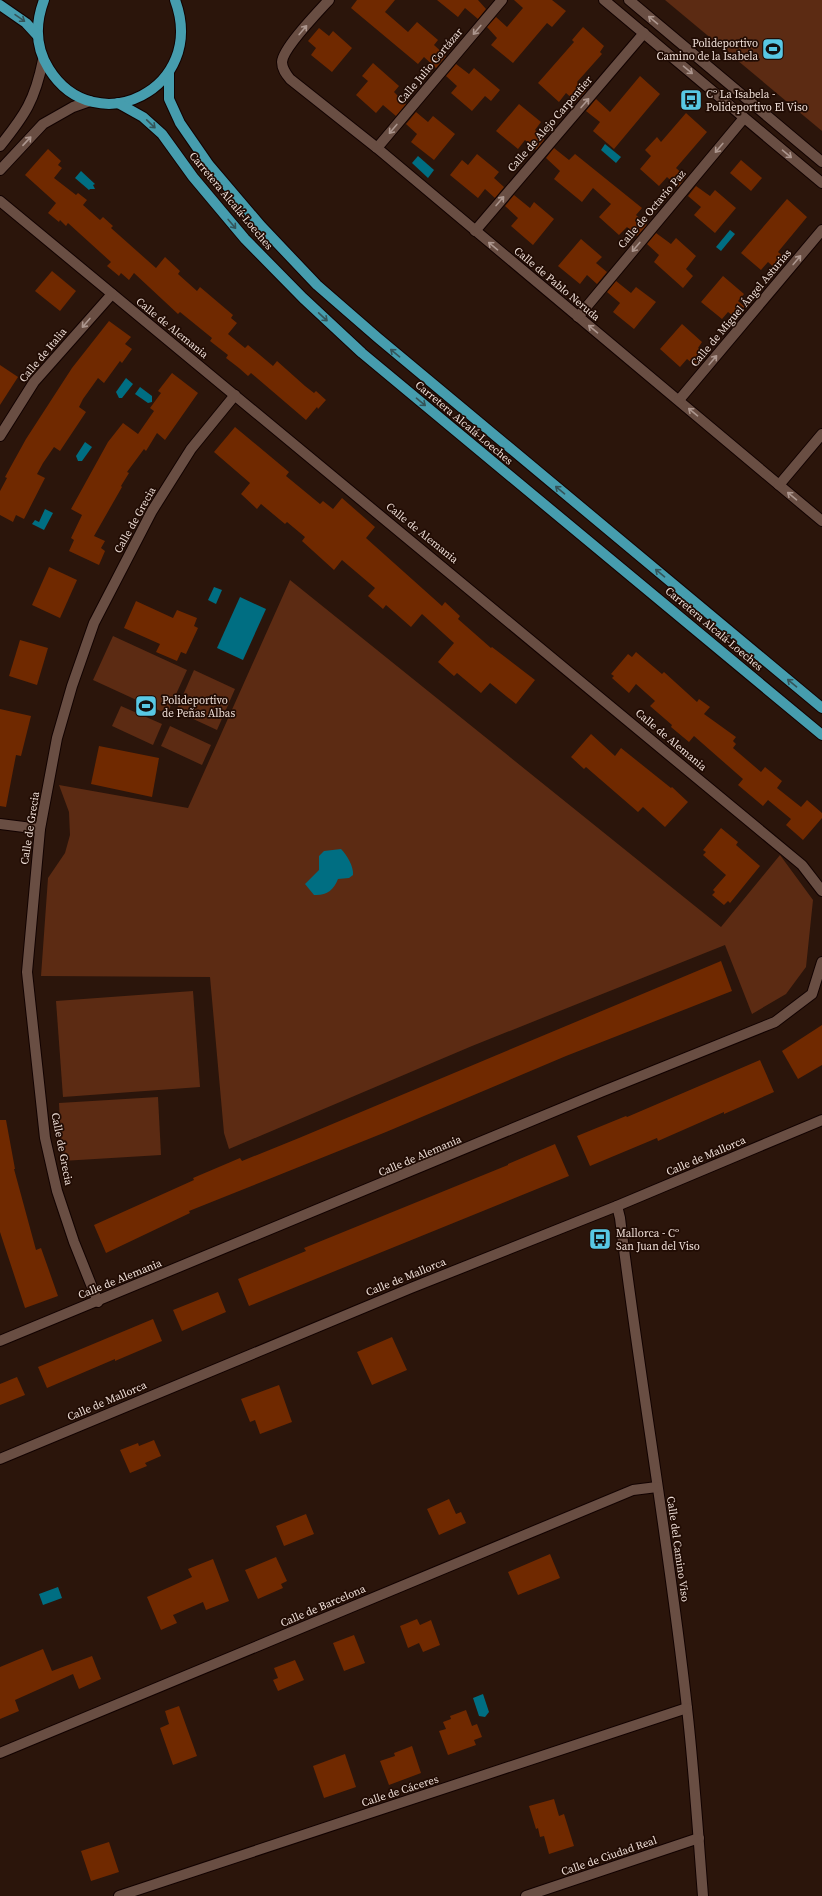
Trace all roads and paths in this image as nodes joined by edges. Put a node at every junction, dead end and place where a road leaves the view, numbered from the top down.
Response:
1 (44, 0) edge
2 (175, 0) edge
3 (329, 0) edge
4 (502, 0) edge
5 (604, 0) edge
6 (629, 0) edge
7 (0, 5) edge
8 (644, 33) junction
9 (37, 35) junction
10 (43, 60) junction
11 (169, 73) junction
12 (90, 101) junction
13 (118, 103) junction
14 (744, 118) junction
15 (0, 146) edge
16 (377, 148) junction
17 (822, 162) edge
18 (0, 170) edge
19 (822, 183) edge
20 (0, 201) edge
21 (822, 230) edge
22 (475, 231) junction
23 (112, 294) junction
24 (578, 317) junction
25 (235, 395) junction
26 (679, 400) junction
27 (822, 434) edge
28 (0, 436) edge
29 (779, 485) junction
30 (822, 521) edge
31 (822, 708) edge
32 (822, 735) edge
33 (0, 824) edge
34 (40, 830) junction
35 (822, 891) edge
36 (822, 962) edge
37 (822, 1120) edge
38 (617, 1206) junction
39 (98, 1302) junction
40 (0, 1342) edge
41 (0, 1459) edge
42 (657, 1487) junction
43 (687, 1708) junction
44 (0, 1753) edge
45 (698, 1838) junction
46 (120, 1896) edge
47 (526, 1896) edge
48 (703, 1896) edge

1 - 9 main road
2 - 11 main road
16 -> 3 street, Calle de Pablo Neruda
4 -> 16 street, Calle Julio Cortázar
5 - 8 street
17 -> 6 street
7 -> 9 main road
8 -> 14 street
22 -> 8 street, Calle de Alejo Carpentier
9 - 10 main road
10 - 12 main road
10 - 15 street
11 - 13 main road
31 -> 11 main road, Carretera Alcalá-Loeches
12 - 13 main road
18 -> 12 street
13 -> 32 main road, Carretera Alcalá-Loeches
14 -> 19 street
14 -> 24 street, Calle de Octavio Paz
16 - 22 street, Calle de Pablo Neruda
20 - 23 street, Calle de Alemania
26 -> 21 street, Calle de Miguel Ángel Asturias
24 -> 22 street, Calle de Pablo Neruda
23 - 25 street, Calle de Alemania
23 -> 28 street, Calle de Italia
26 -> 24 street, Calle de Pablo Neruda
25 - 34 street, Calle de Grecia
25 - 35 street, Calle de Alemania
29 -> 26 street, Calle de Pablo Neruda
27 - 29 street
30 -> 29 street, Calle de Pablo Neruda
33 - 34 street
34 - 39 street, Calle de Grecia
36 - 39 street, Calle de Alemania
37 - 38 street, Calle de Mallorca
38 - 41 street, Calle de Mallorca
38 - 42 street, Calle del Camino Viso
39 - 40 street, Calle de Alemania
42 - 43 street, Calle del Camino Viso
42 - 44 street, Calle de Barcelona
43 - 45 street, Calle del Camino Viso
43 - 46 street, Calle de Cáceres
45 - 47 street, Calle de Ciudad Real
45 - 48 street, Calle del Camino Viso

